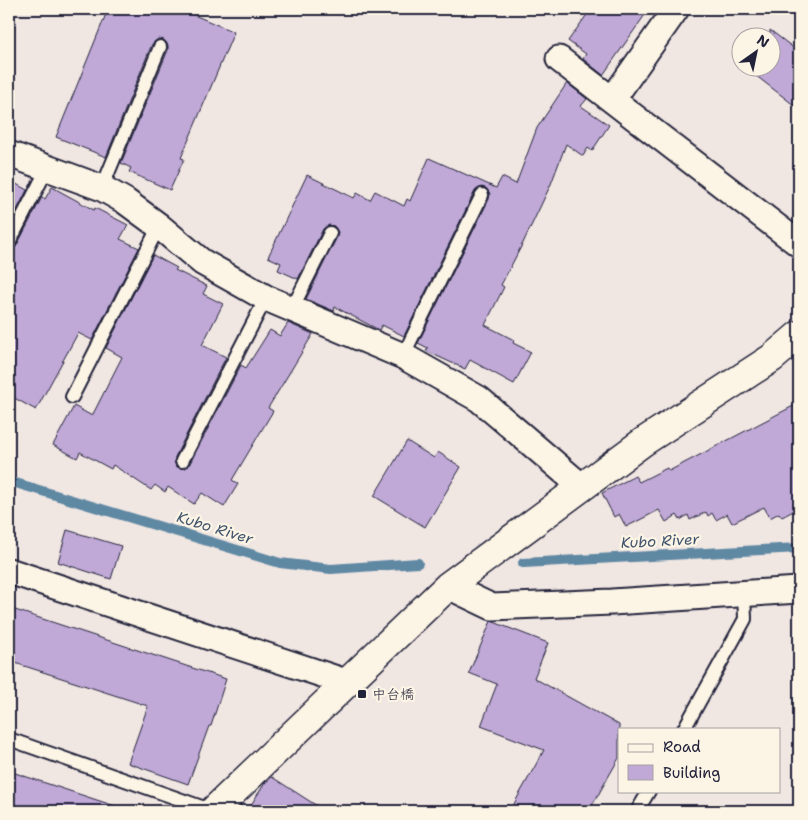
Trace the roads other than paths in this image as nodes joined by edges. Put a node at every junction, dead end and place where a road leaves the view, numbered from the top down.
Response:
1 (676, 9) edge
2 (160, 47) dead end
3 (559, 60) dead end
4 (612, 100) junction
5 (9, 154) edge
6 (47, 169) junction
7 (102, 188) junction
8 (482, 195) dead end
9 (159, 226) junction
10 (330, 233) dead end
11 (9, 243) edge
12 (799, 244) edge
13 (266, 298) junction
14 (292, 309) junction
15 (799, 335) edge
16 (403, 356) junction
17 (72, 397) dead end
18 (182, 461) dead end
19 (581, 486) junction
20 (9, 572) edge
21 (448, 586) junction
22 (799, 590) edge
23 (744, 592) junction
24 (346, 682) junction
25 (685, 728) edge
26 (9, 739) edge
27 (648, 792) edge
28 (213, 811) edge
29 (637, 811) edge

1 - 4 street
2 - 7 lane
3 - 4 street
4 - 12 street
5 - 6 street
6 - 7 street
6 - 11 lane
7 - 9 street
8 - 16 lane
9 - 13 street
9 - 17 lane
10 - 14 lane
13 - 14 street
13 - 18 lane
14 - 16 street
15 - 19 street
16 - 19 street
19 - 21 street
20 - 24 street
21 - 23 street
21 - 24 street
22 - 23 street
23 - 25 lane
24 - 28 street
26 - 28 lane
27 - 29 lane

